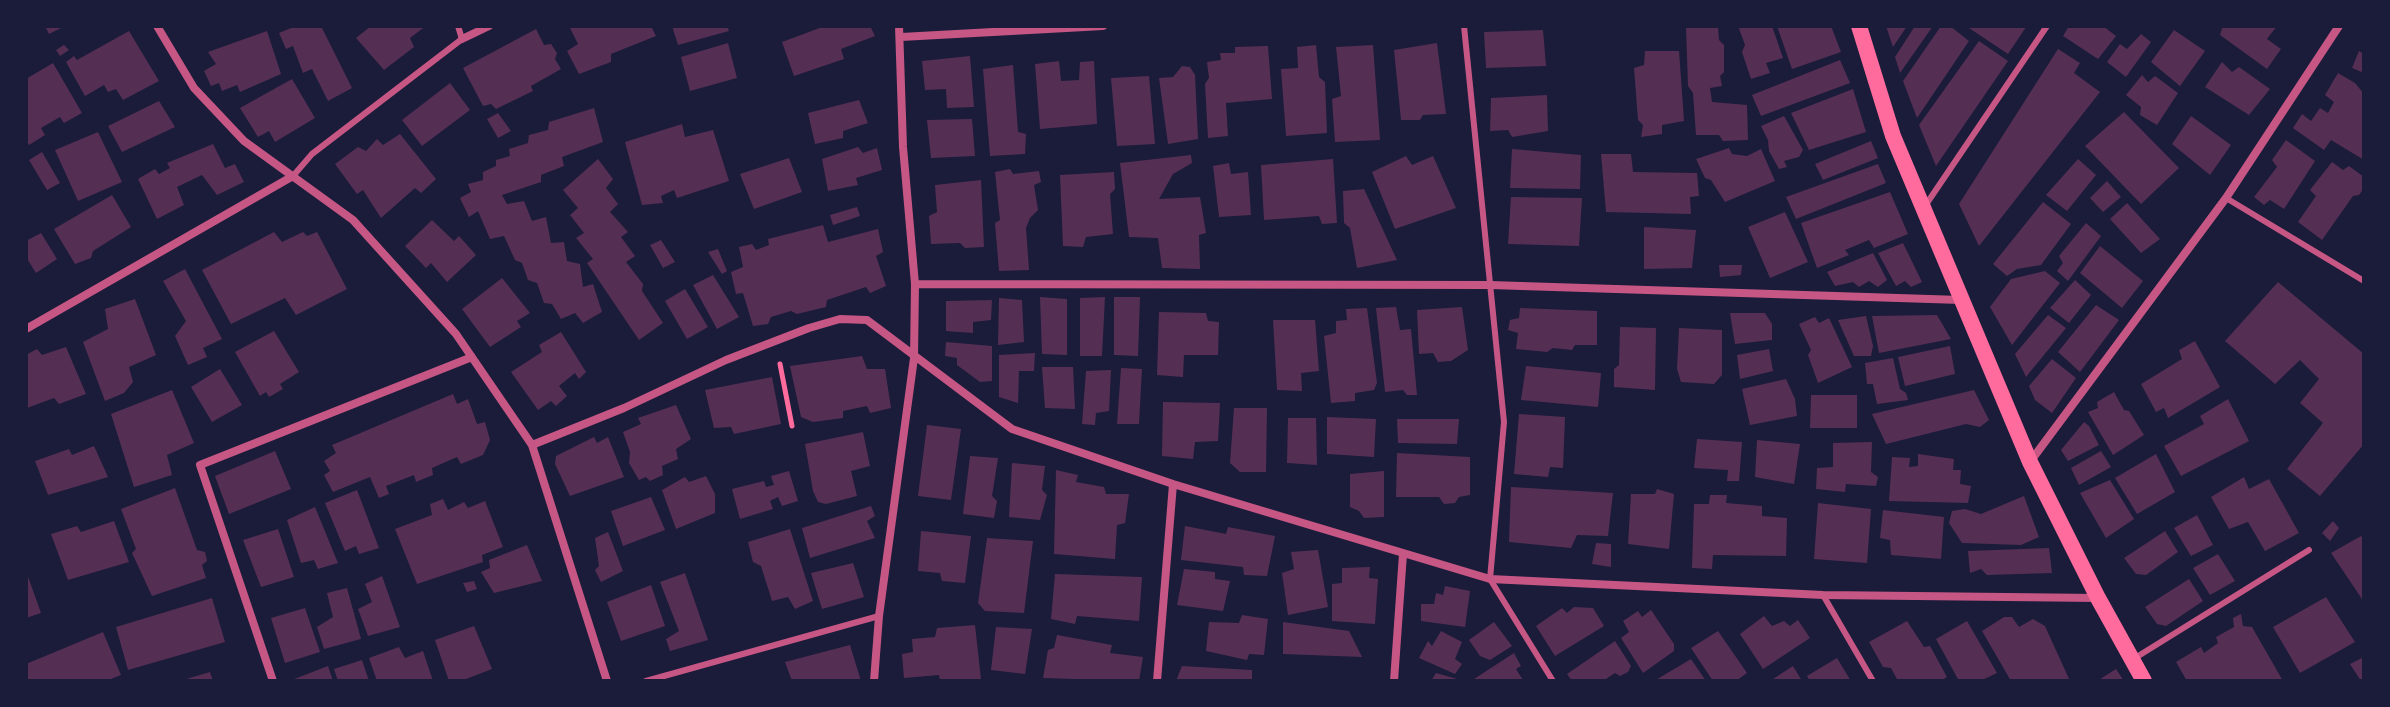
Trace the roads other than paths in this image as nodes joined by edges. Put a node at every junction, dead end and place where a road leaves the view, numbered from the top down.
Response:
1 (157, 26) edge
2 (458, 26) edge
3 (489, 26) edge
4 (899, 26) edge
5 (1103, 26) edge
6 (1464, 26) edge
7 (1859, 26) edge
8 (2047, 26) edge
9 (2339, 26) edge
10 (901, 37) junction
11 (462, 39) junction
12 (293, 176) junction
13 (2226, 198) junction
14 (1923, 209) junction
15 (2364, 281) edge
16 (915, 284) junction
17 (1490, 285) junction
18 (1961, 300) junction
19 (26, 329) edge
20 (472, 357) junction
21 (914, 358) junction
22 (532, 445) junction
23 (2030, 462) junction
24 (1173, 484) junction
25 (2309, 550) dead end
26 (1403, 554) junction
27 (1490, 579) junction
28 (1823, 595) junction
29 (2098, 598) junction
30 (879, 616) junction
31 (2132, 660) junction
32 (273, 681) edge
33 (607, 681) edge
34 (646, 681) edge
35 (874, 681) edge
36 (1157, 681) edge
37 (1394, 681) edge
38 (1553, 681) edge
39 (1873, 681) edge
40 (2144, 681) edge

1 - 12 street
2 - 11 lane
3 - 11 street
4 - 10 street
5 - 10 street
6 - 17 lane
7 - 14 main road
8 - 14 lane
9 - 13 street
10 - 16 street
11 - 12 lane
12 - 19 street
12 - 20 street
13 - 15 lane
13 - 23 street
14 - 18 main road
16 - 17 street
16 - 21 street
17 - 18 street
17 - 27 lane
18 - 23 main road
20 - 22 street
20 - 32 street
21 - 22 street
21 - 24 street
21 - 30 street
22 - 33 street
23 - 29 main road
24 - 26 street
24 - 36 street
25 - 31 lane
26 - 27 street
26 - 37 street
27 - 28 street
27 - 38 lane
28 - 29 street
28 - 39 lane
29 - 31 main road
30 - 34 lane
30 - 35 street
31 - 40 main road

